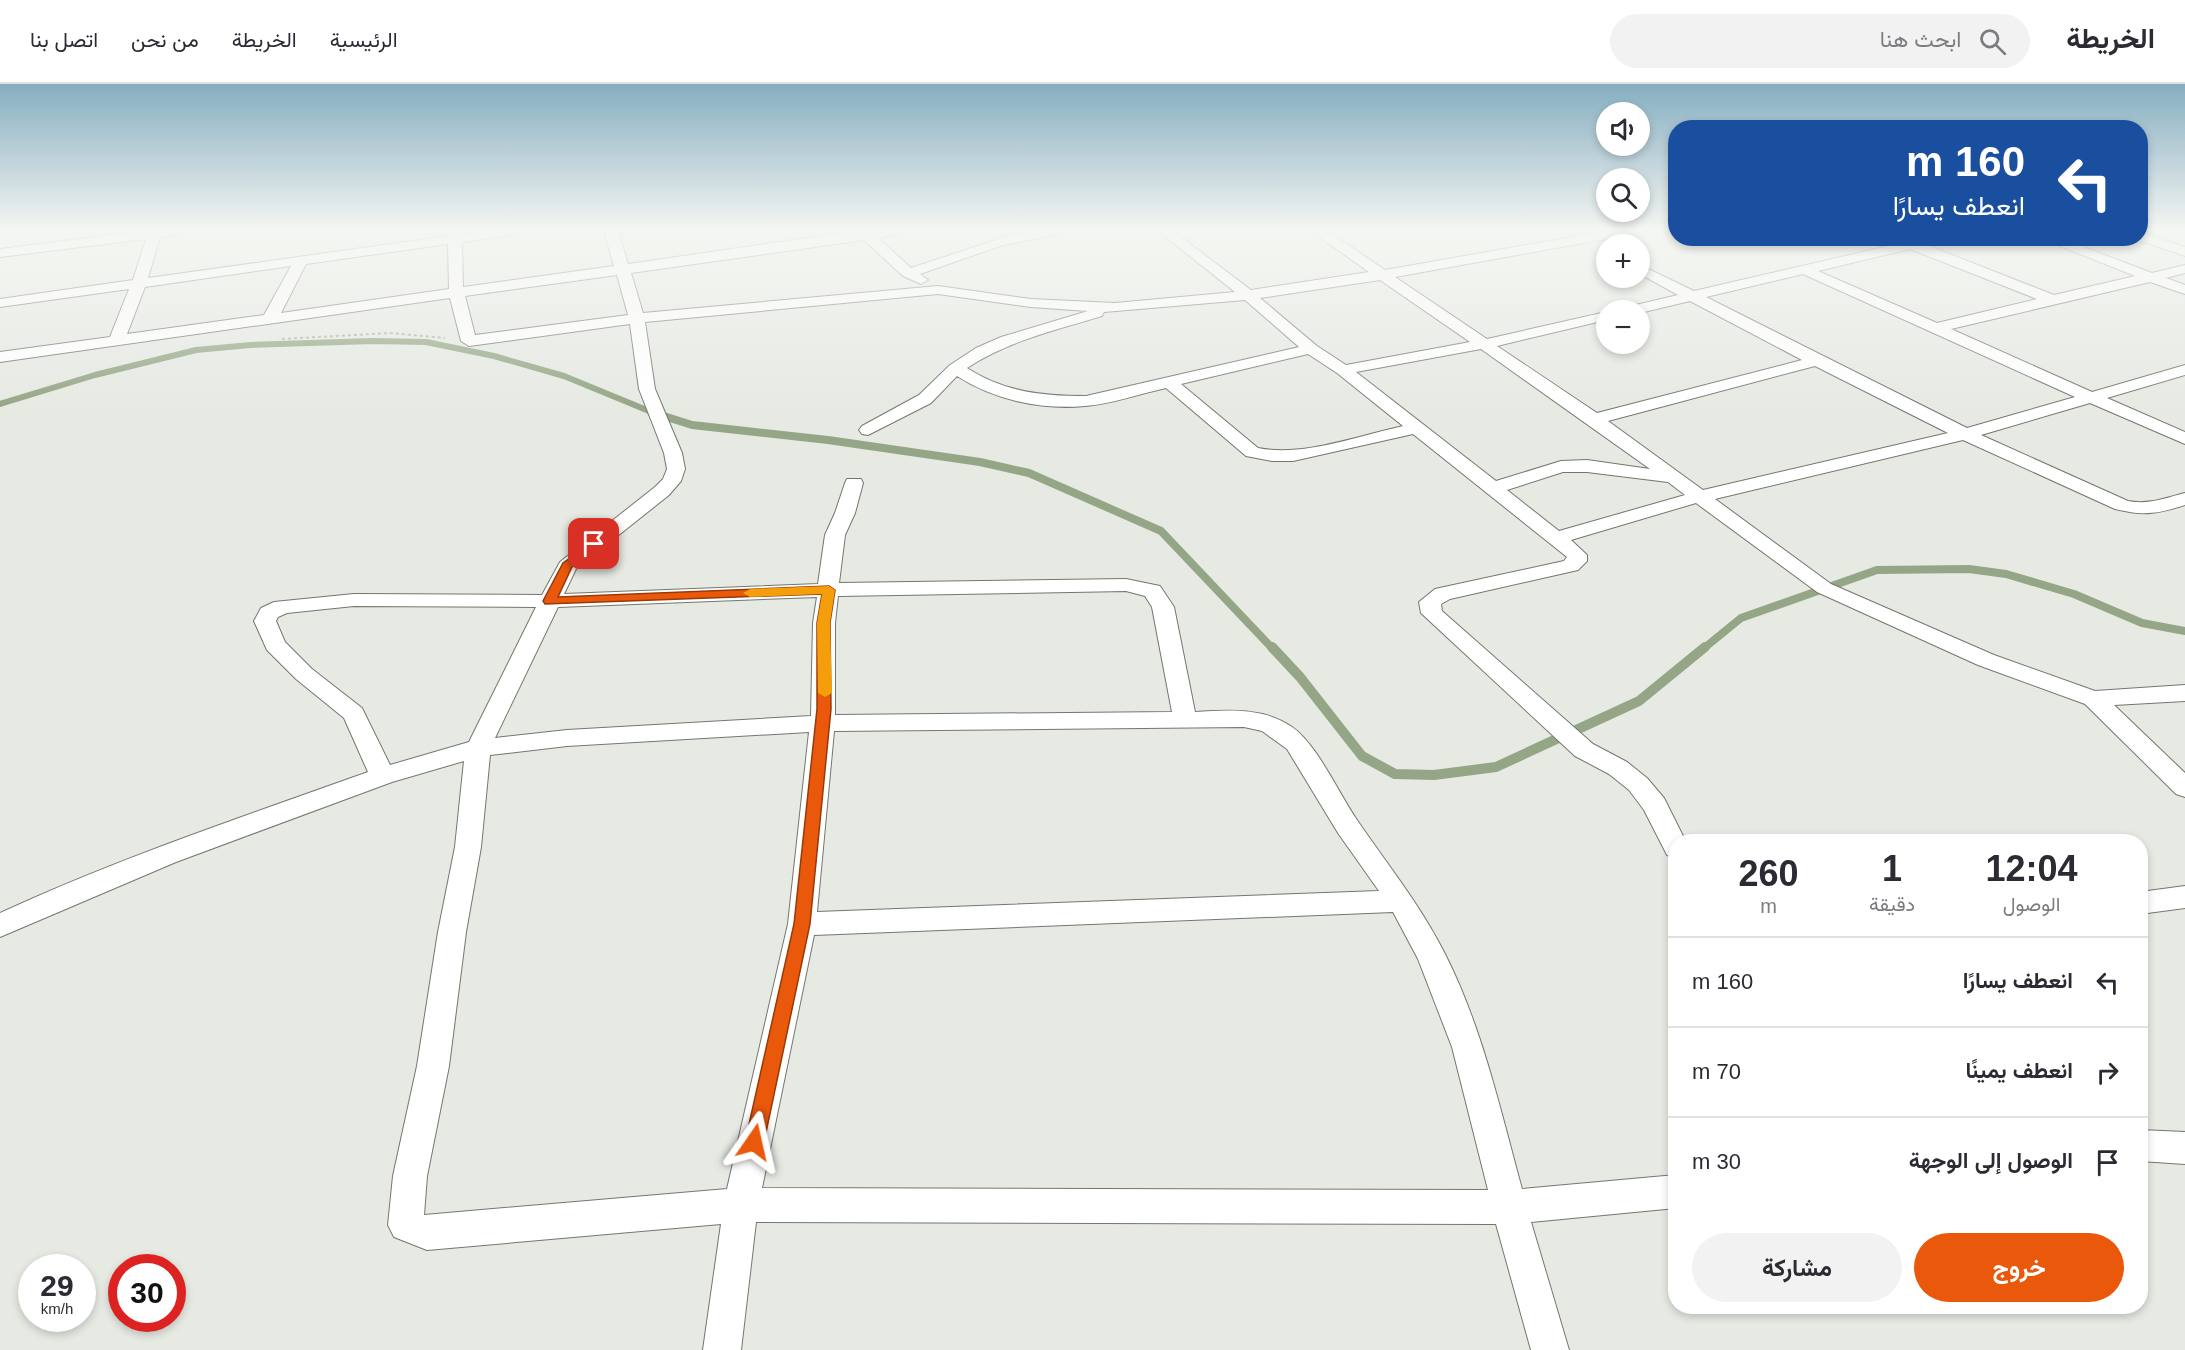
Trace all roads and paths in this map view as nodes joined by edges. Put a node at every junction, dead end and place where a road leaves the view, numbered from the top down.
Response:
1 (90, 290) edge
2 (136, 290) edge
3 (285, 290) edge
4 (463, 290) edge
5 (628, 290) edge
6 (938, 290) joint
7 (1242, 290) edge
8 (1281, 290) edge
9 (1404, 290) edge
10 (1679, 290) edge
11 (1721, 290) edge
12 (1850, 290) edge
13 (2027, 290) edge
14 (2097, 290) edge
15 (456, 291) junction
16 (1248, 295) junction
17 (1692, 297) junction
18 (2052, 300) junction
19 (0, 303) edge
20 (1650, 306) edge
21 (1114, 308) junction
22 (271, 317) junction
23 (637, 318) junction
24 (1596, 318) edge
25 (1935, 327) junction
26 (117, 339) junction
27 (280, 339) dead end
28 (469, 341) junction
29 (1484, 344) junction
30 (1311, 349) junction
31 (0, 357) edge
32 (1817, 361) junction
33 (956, 368) junction
34 (1343, 370) junction
35 (2185, 370) edge
36 (1169, 381) junction
37 (2087, 397) junction
38 (1594, 419) junction
39 (1417, 428) junction
40 (868, 430) dead end
41 (1965, 434) junction
42 (2185, 439) edge
43 (1672, 478) junction
44 (854, 483) dead end
45 (1491, 489) junction
46 (1704, 498) junction
47 (2184, 499) edge
48 (1555, 539) junction
49 (829, 590) junction
50 (550, 601) junction
51 (2185, 693) edge
52 (2093, 699) junction
53 (1185, 720) junction
54 (823, 723) junction
55 (478, 748) junction
56 (383, 776) junction
57 (2185, 788) edge
58 (1669, 834) edge
59 (2185, 897) edge
60 (1401, 901) junction
61 (2148, 903) edge
62 (802, 924) junction
63 (0, 926) edge
64 (2148, 1146) edge
65 (2185, 1148) edge
66 (1668, 1192) edge
67 (741, 1205) junction
68 (1509, 1207) junction
69 (722, 1350) edge
70 (1550, 1350) edge

1 - 19 street
2 - 26 street
3 - 22 street
4 - 15 street
5 - 23 street
6 - 21 street
6 - 23 street
7 - 16 street
8 - 16 street
9 - 29 street
10 - 17 street
11 - 17 street
12 - 25 street
13 - 18 street
14 - 18 street
15 - 22 street
15 - 28 street
16 - 21 street
16 - 30 street
17 - 20 street
17 - 32 street
18 - 25 street
21 - 33 street
22 - 26 street
23 - 28 street
23 - 50 street
24 - 29 street
25 - 37 street
26 - 31 street
27 - 28 path
29 - 34 street
29 - 38 street
30 - 34 street
30 - 36 street
32 - 38 street
32 - 41 street
33 - 36 street
33 - 40 street
34 - 39 street
35 - 37 street
36 - 39 street
37 - 41 street
37 - 42 street
38 - 43 street
39 - 45 street
41 - 46 street
41 - 47 street
43 - 45 street
43 - 46 street
44 - 49 street
45 - 48 street
46 - 48 street
46 - 52 street
48 - 58 street
49 - 50 street
49 - 53 street
49 - 54 street
50 - 55 street
50 - 56 street
51 - 52 street
52 - 57 street
53 - 54 street
53 - 60 street
54 - 55 street
54 - 62 street
55 - 56 street
55 - 67 street
56 - 63 street
59 - 61 street
60 - 62 street
60 - 68 street
62 - 67 street
64 - 65 street
66 - 68 street
67 - 68 street
67 - 69 street
68 - 70 street

